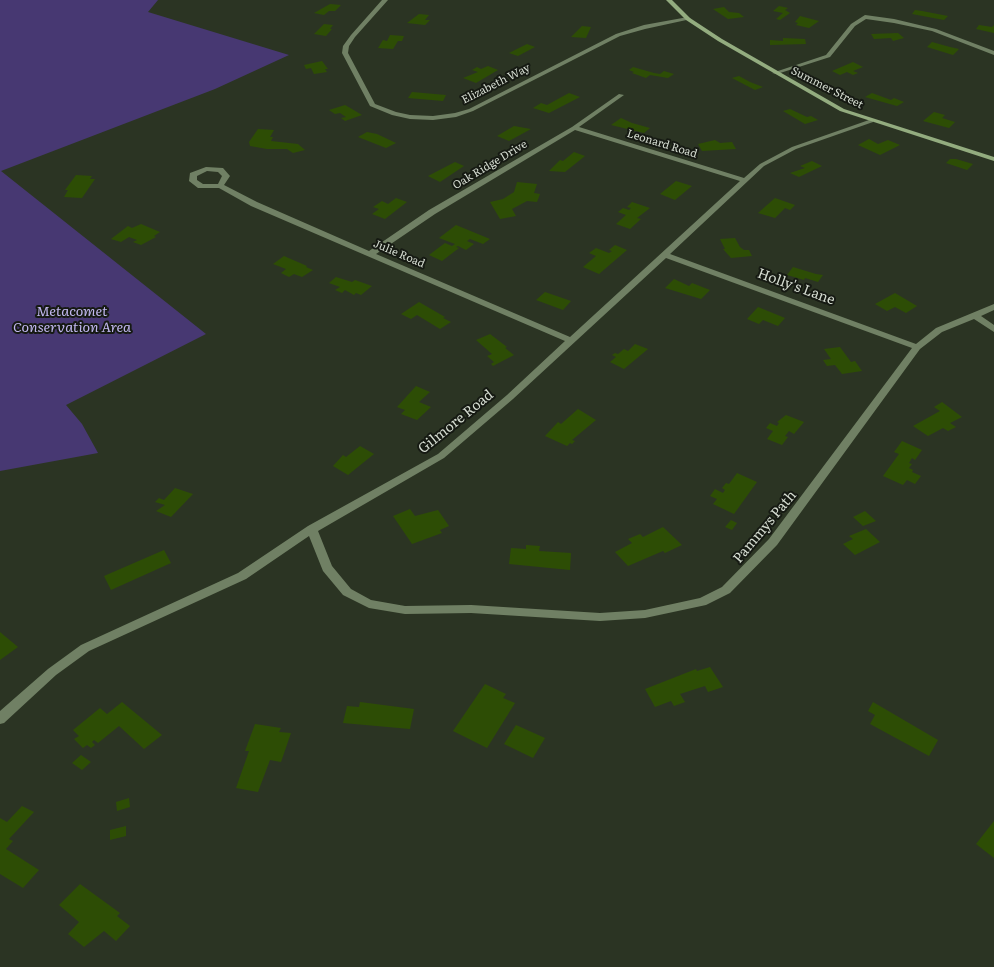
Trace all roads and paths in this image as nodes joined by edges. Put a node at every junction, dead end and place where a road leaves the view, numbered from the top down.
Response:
1 (385, 0) edge
2 (668, 0) edge
3 (688, 19) junction
4 (994, 53) edge
5 (775, 72) junction
6 (621, 96) dead end
7 (871, 121) junction
8 (574, 128) junction
9 (994, 159) edge
10 (744, 180) junction
11 (220, 186) dead end
12 (370, 254) junction
13 (664, 254) junction
14 (994, 307) edge
15 (974, 315) junction
16 (994, 329) edge
17 (570, 340) junction
18 (917, 347) junction
19 (312, 530) junction
20 (0, 719) edge

1 - 3 street, Elizabeth Way
2 - 3 street, Summer Street
3 - 5 street, Summer Street
4 - 5 street
5 - 7 street, Summer Street
6 - 8 street, Oak Ridge Drive
7 - 9 street, Summer Street
7 - 10 street, Gilmore Road
8 - 10 street, Leonard Road
8 - 12 street, Oak Ridge Drive
10 - 13 street, Gilmore Road
11 - 12 street, Julie Road
12 - 17 street, Julie Road
13 - 17 street, Gilmore Road
13 - 18 street, Holly's Lane
14 - 15 street, Pammys Path
15 - 16 street
15 - 18 street, Pammys Path
17 - 19 street, Gilmore Road
18 - 19 street, Pammys Path
19 - 20 street, Gilmore Road

